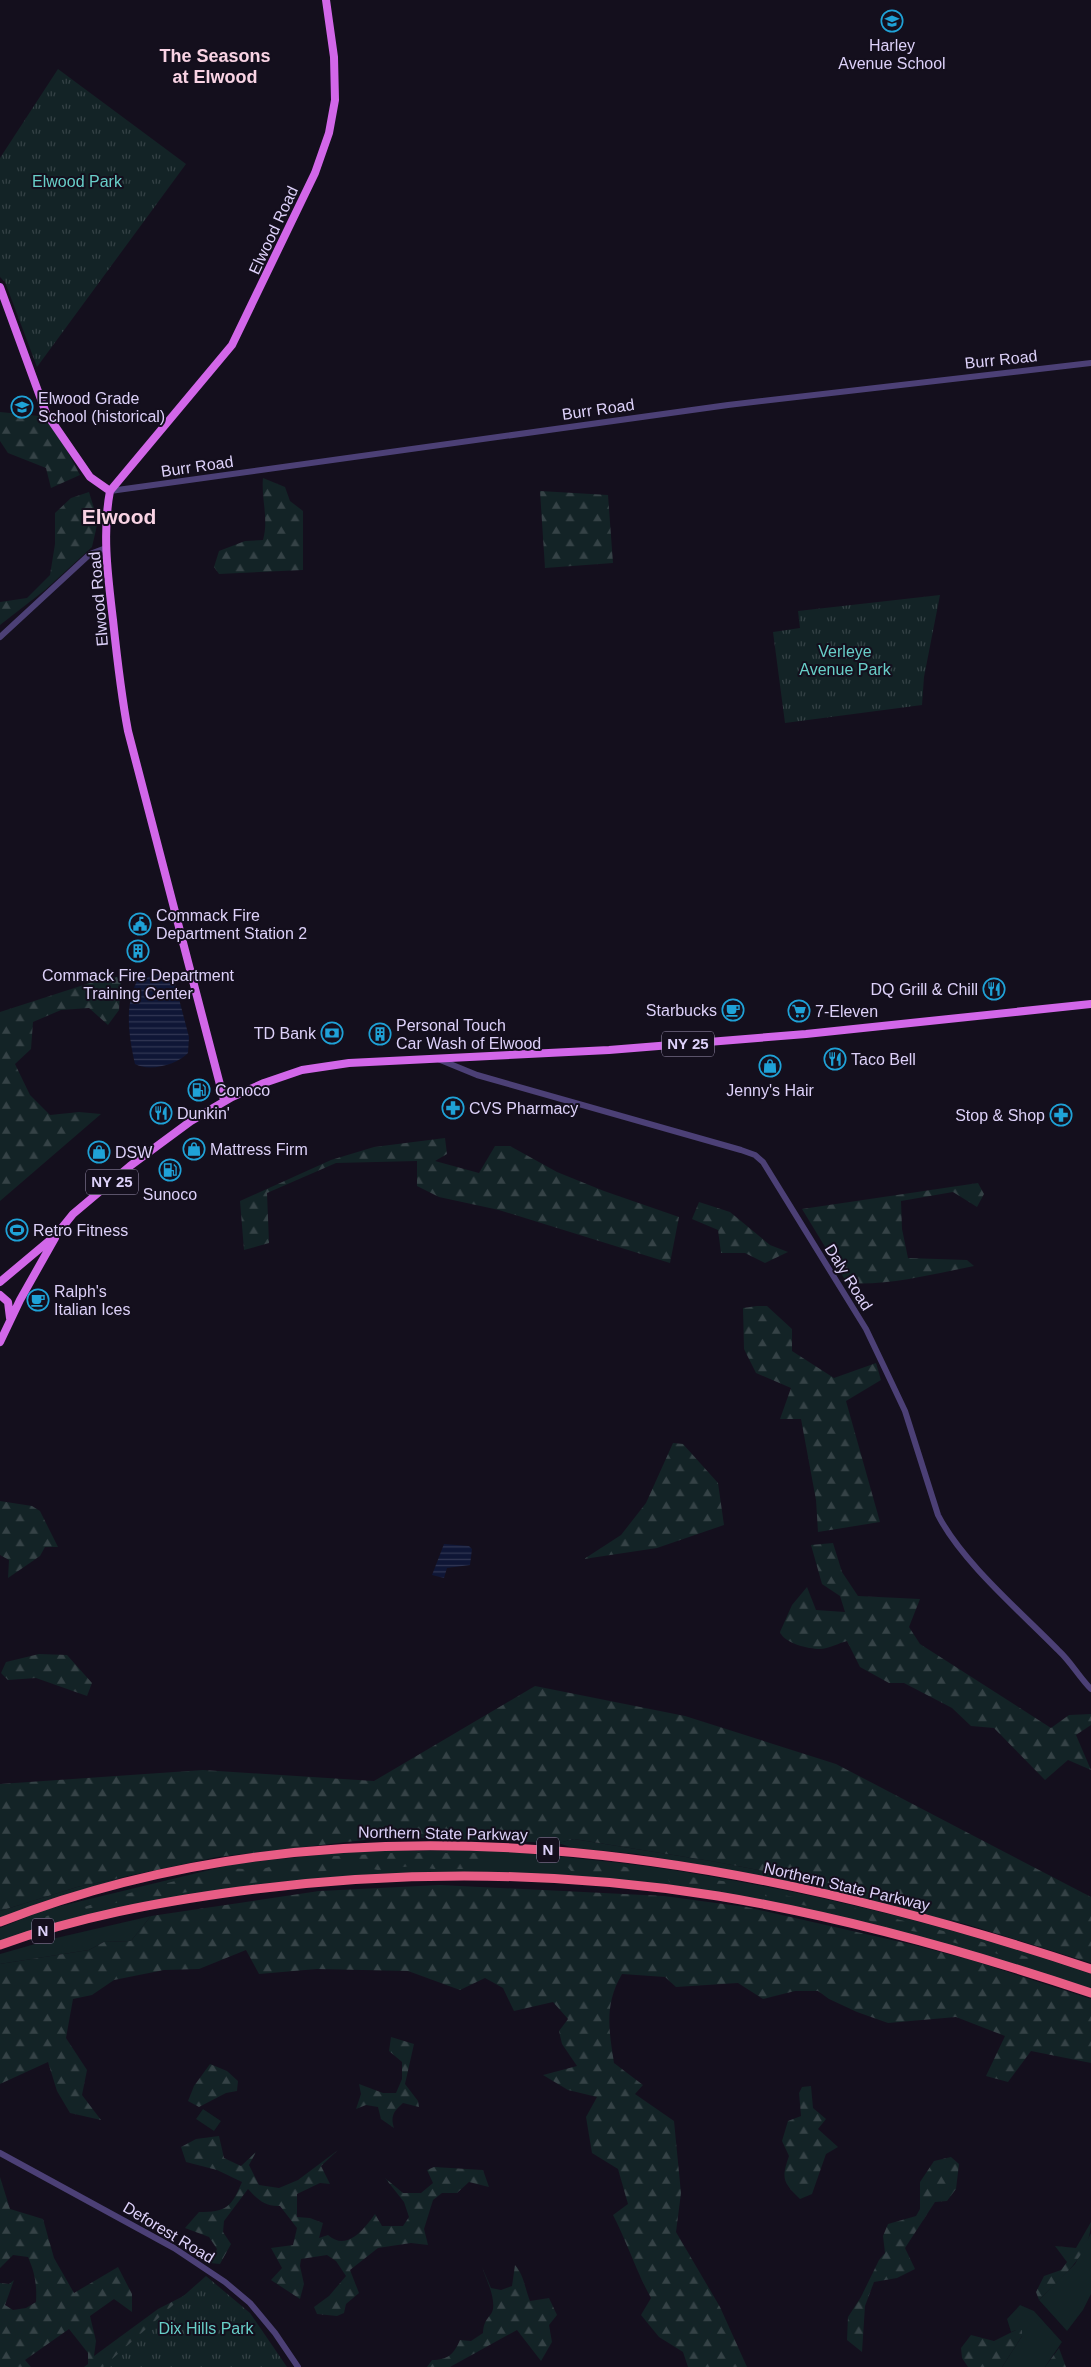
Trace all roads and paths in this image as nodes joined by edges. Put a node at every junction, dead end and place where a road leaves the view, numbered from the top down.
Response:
1 (326, 0) edge
2 (0, 288) edge
3 (1091, 362) edge
4 (110, 491) junction
5 (106, 548) junction
6 (0, 637) edge
7 (1091, 1004) edge
8 (437, 1059) junction
9 (224, 1100) junction
10 (56, 1235) junction
11 (0, 1282) edge
12 (0, 1295) edge
13 (10, 1321) junction
14 (0, 1342) edge
15 (1091, 1689) edge
16 (0, 1922) edge
17 (0, 1945) edge
18 (1091, 1969) edge
19 (1091, 1993) edge
20 (0, 2152) edge
21 (298, 2367) edge

1 - 4 main road, Elwood Road
2 - 4 main road
3 - 4 street, Burr Road
4 - 5 main road, Elwood Road
5 - 6 street
5 - 9 main road, Elwood Road
7 - 8 main road, NY 25
8 - 9 main road, NY 25
8 - 15 street, Daly Road
9 - 10 main road, NY 25
10 - 11 main road, NY 25
10 - 13 main road
12 - 13 main road
13 - 14 main road
16 - 18 highway, Northern State Parkway / N
17 - 19 highway, N
20 - 21 street, Deforest Road

